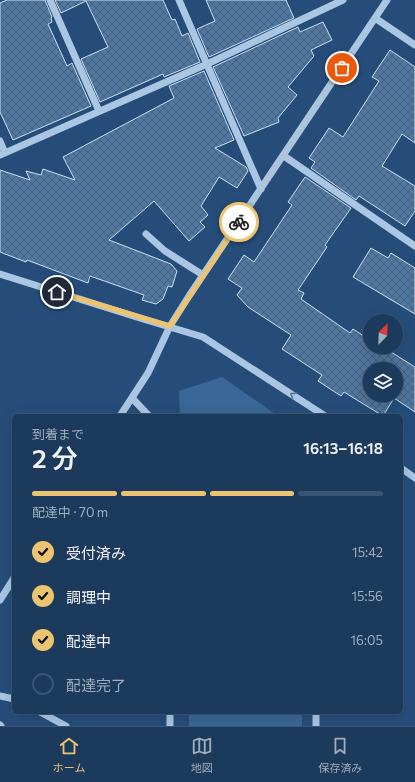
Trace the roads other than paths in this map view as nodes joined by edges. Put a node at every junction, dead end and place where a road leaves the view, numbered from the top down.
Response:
1 (50, 0) edge
2 (179, 0) edge
3 (343, 0) edge
4 (387, 0) edge
5 (375, 18) junction
6 (415, 45) edge
7 (207, 64) junction
8 (99, 111) junction
9 (0, 141) edge
10 (3, 154) edge
11 (284, 156) junction
12 (261, 189) junction
13 (146, 234) dead end
14 (415, 246) edge
15 (0, 274) edge
16 (203, 275) junction
17 (170, 326) junction
18 (132, 398) junction
19 (121, 414) edge
20 (147, 414) edge
21 (320, 414) edge
22 (403, 469) edge
23 (415, 478) edge
24 (12, 581) edge
25 (0, 600) edge
26 (0, 696) edge
27 (12, 699) edge
28 (44, 714) edge
29 (170, 714) edge
30 (316, 714) edge
31 (66, 726) edge
32 (170, 726) edge
33 (316, 726) edge

1 - 8 street
2 - 7 street
3 - 7 street
4 - 5 street
5 - 6 street
5 - 11 street
7 - 8 street
7 - 12 street
8 - 10 street
9 - 10 street
11 - 12 street
11 - 14 street
12 - 16 street
13 - 16 street
15 - 17 street
16 - 17 street
17 - 18 street
21 -> 17 street
18 - 19 street
18 - 20 street
22 - 23 street
24 - 25 street
26 - 27 street
28 - 31 street
29 - 32 street
30 - 33 street

